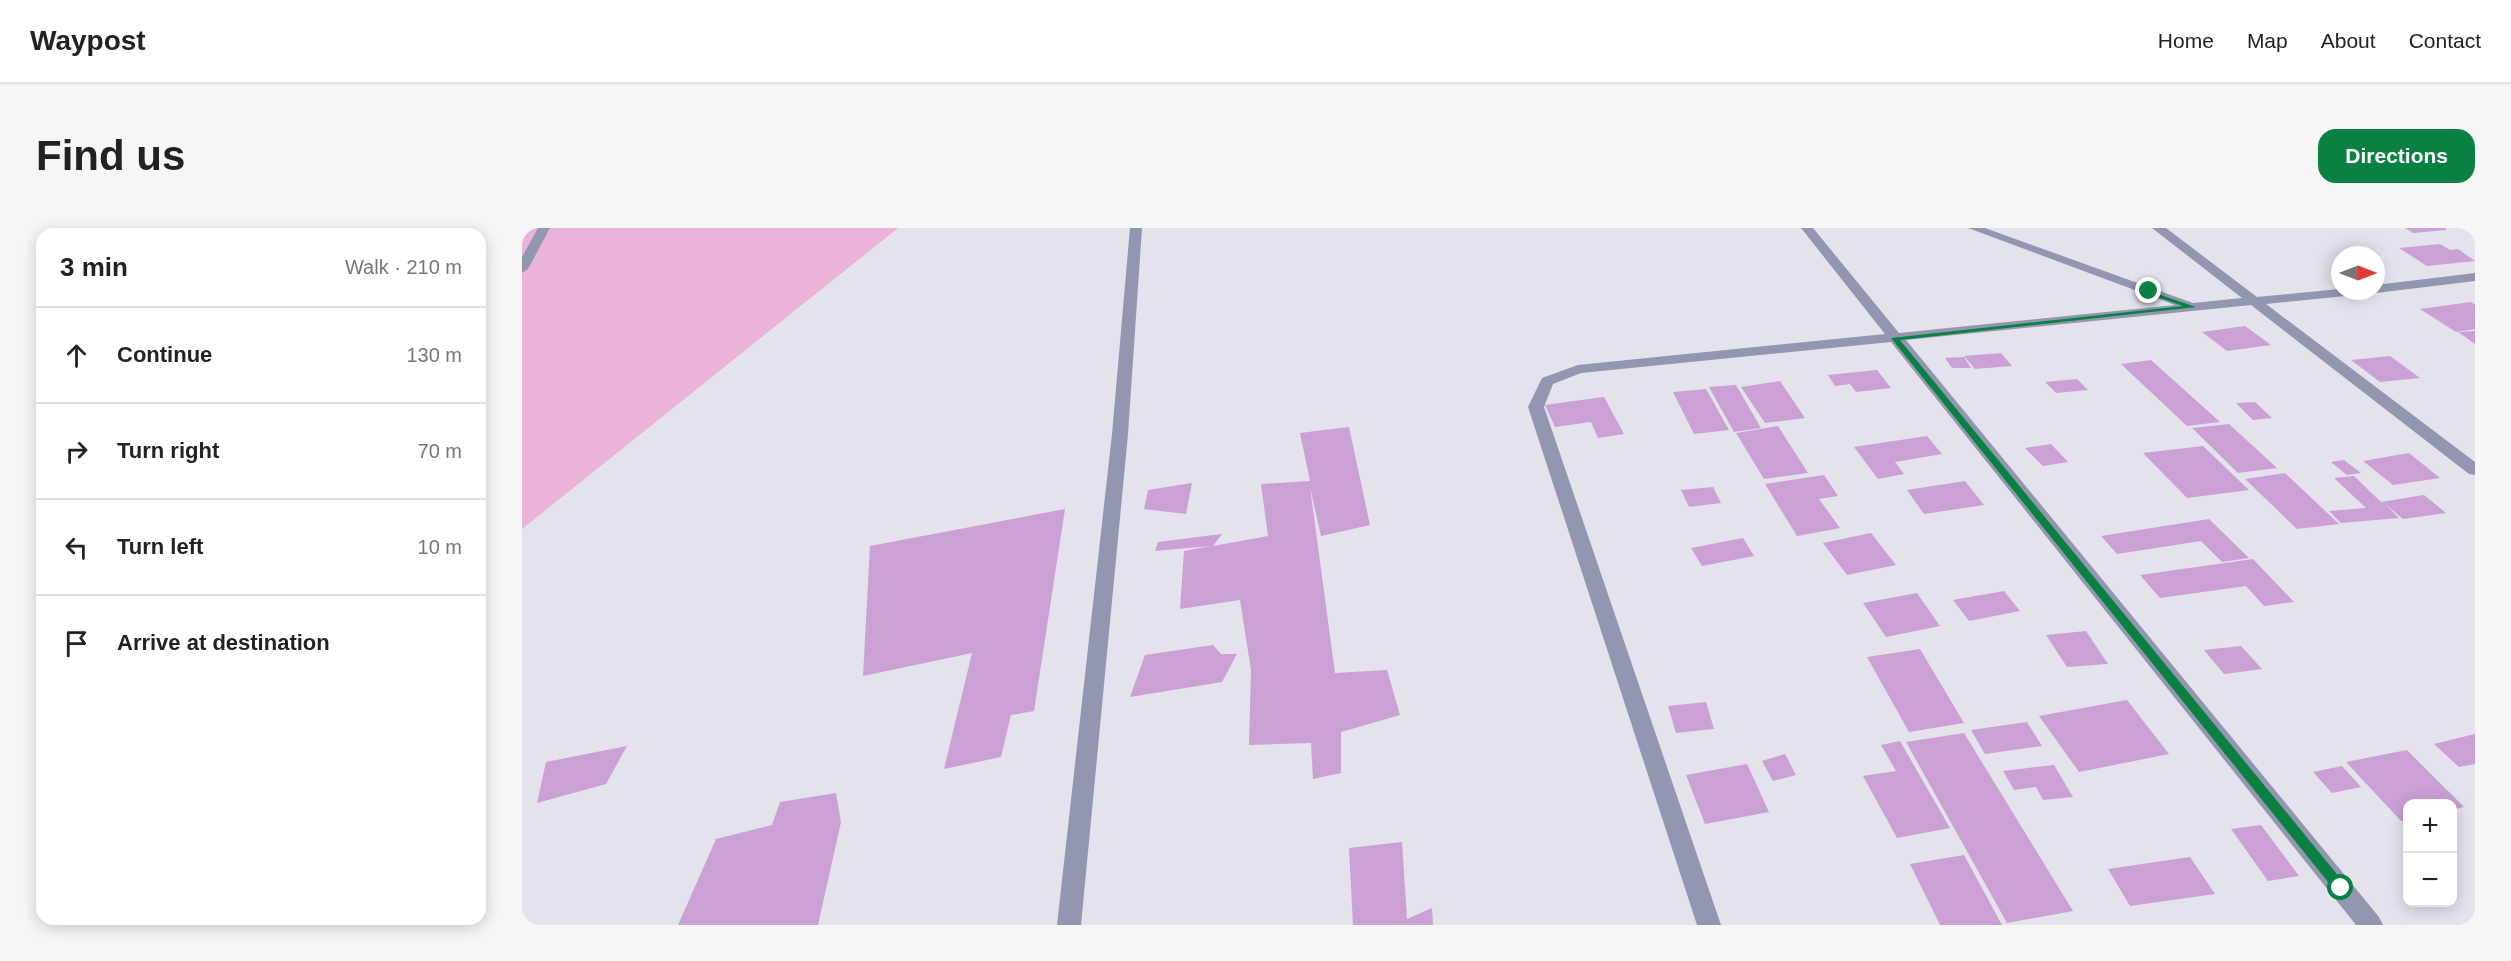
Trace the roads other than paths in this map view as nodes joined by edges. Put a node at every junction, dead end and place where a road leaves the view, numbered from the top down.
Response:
1 (544, 228) edge
2 (1136, 228) edge
3 (1807, 228) edge
4 (1974, 228) edge
5 (2158, 228) edge
6 (522, 269) edge
7 (2475, 277) edge
8 (2385, 288) edge
9 (2331, 294) edge
10 (2258, 302) junction
11 (2193, 307) junction
12 (1894, 338) junction
13 (2475, 470) edge
14 (1069, 925) edge
15 (1708, 925) edge
16 (2371, 925) edge

1 - 6 street
2 - 14 street
3 - 12 street
4 - 11 street
5 - 10 street
7 - 8 street
9 - 10 street
10 - 11 street
10 - 13 street
11 - 12 street
12 - 15 street
12 - 16 street

